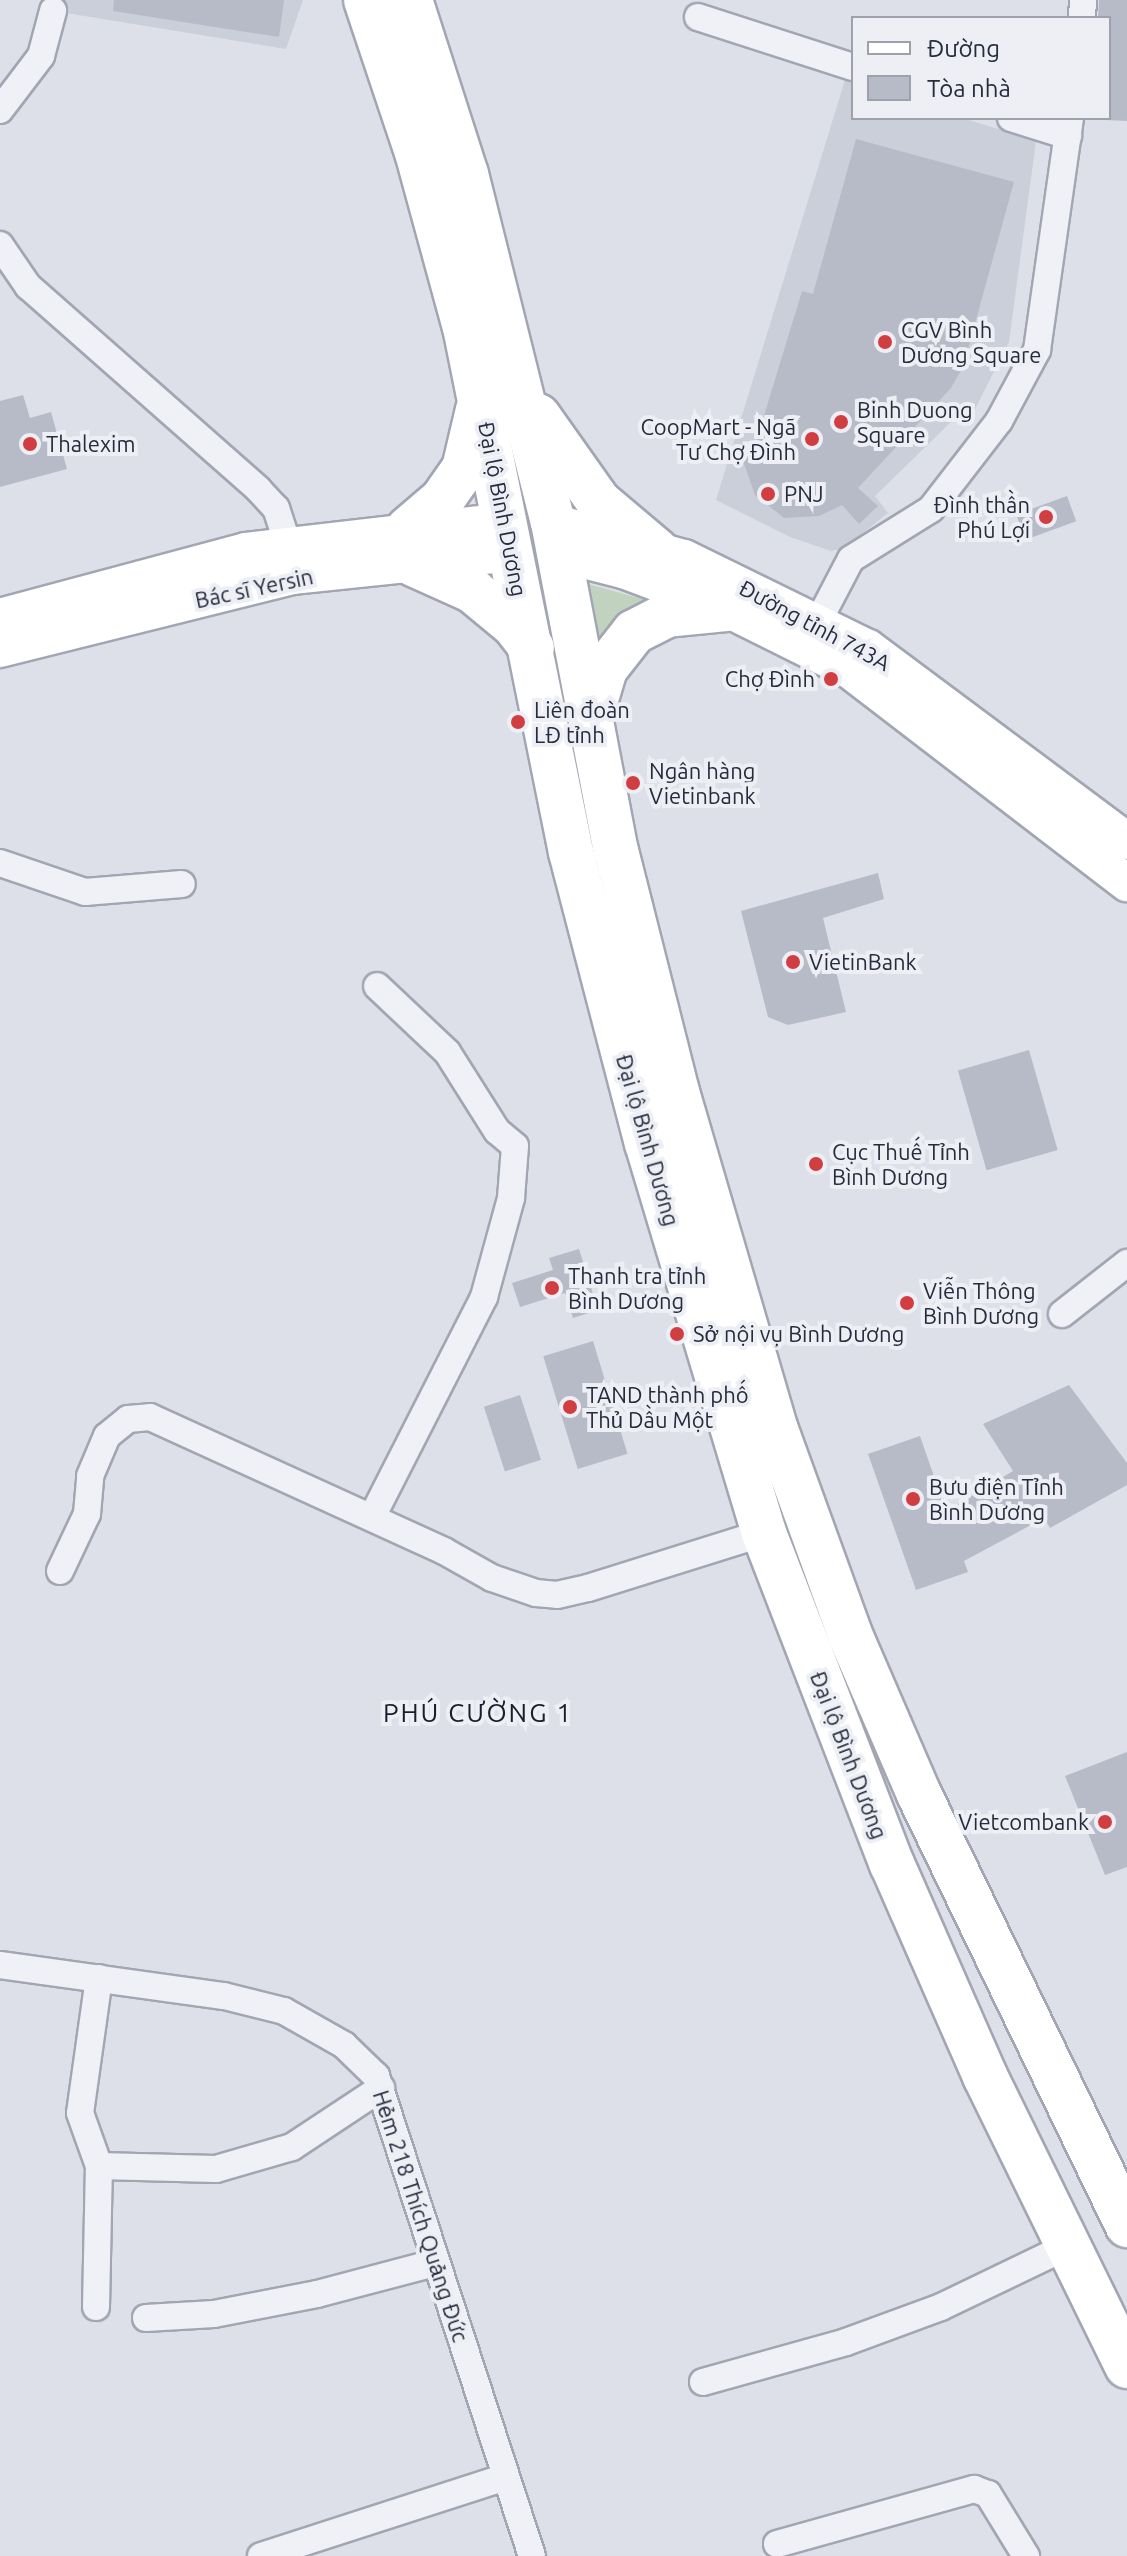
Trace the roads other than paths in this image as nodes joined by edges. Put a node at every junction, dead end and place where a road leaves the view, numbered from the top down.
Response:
1 (366, 0) edge
2 (410, 0) edge
3 (53, 11) dead end
4 (698, 17) dead end
5 (851, 66) edge
6 (0, 110) edge
7 (1024, 120) edge
8 (1069, 127) edge
9 (0, 245) edge
10 (498, 385) junction
11 (510, 537) junction
12 (556, 538) junction
13 (288, 545) junction
14 (411, 547) junction
15 (657, 551) junction
16 (727, 609) junction
17 (0, 617) edge
18 (52, 618) junction
19 (818, 622) junction
20 (532, 648) junction
21 (0, 649) edge
22 (590, 718) junction
23 (984, 749) junction
24 (1127, 841) edge
25 (0, 863) edge
26 (1127, 883) edge
27 (182, 884) dead end
28 (377, 986) dead end
29 (1127, 1263) edge
30 (1062, 1314) dead end
31 (372, 1517) junction
32 (807, 1518) junction
33 (764, 1533) junction
34 (60, 1571) dead end
35 (0, 1965) edge
36 (99, 1978) junction
37 (381, 2088) junction
38 (99, 2166) junction
39 (1127, 2225) edge
40 (1068, 2246) junction
41 (434, 2263) junction
42 (96, 2307) dead end
43 (146, 2318) dead end
44 (1127, 2366) edge
45 (703, 2382) dead end
46 (505, 2477) junction
47 (777, 2544) dead end
48 (261, 2556) edge
49 (532, 2556) edge
50 (1026, 2556) edge

1 - 10 highway, Đại lộ Bình Dương
2 - 10 highway, Đại lộ Bình Dương
3 - 6 street
4 - 5 street
7 - 8 street
8 - 19 street
9 - 13 street
10 - 11 highway, Đại lộ Bình Dương
10 - 12 highway, Đại lộ Bình Dương
10 - 14 highway
10 - 15 highway
11 - 12 highway
11 - 14 main road, Bác sĩ Yersin
11 - 20 highway, Đại lộ Bình Dương
12 - 15 main road, Đường tỉnh 743A
12 - 16 main road, Đường tỉnh 743A
12 - 22 highway, Đại lộ Bình Dương
13 - 14 main road, Bác sĩ Yersin
13 - 18 main road, Bác sĩ Yersin
14 - 18 main road, Bác sĩ Yersin
14 - 20 highway
15 - 19 main road, Đường tỉnh 743A
16 - 22 highway
16 - 23 main road, Đường tỉnh 743A
17 - 18 main road, Bác sĩ Yersin
18 - 21 main road, Bác sĩ Yersin
19 - 23 main road, Đường tỉnh 743A
20 - 33 highway, Đại lộ Bình Dương
22 - 32 highway, Đại lộ Bình Dương
23 - 24 main road, Đường tỉnh 743A
23 - 26 main road, Đường tỉnh 743A
25 - 27 street
28 - 31 street
29 - 30 street
31 - 33 street
31 - 34 street
32 - 33 highway
32 - 39 highway, Đại lộ Bình Dương
33 - 40 highway, Đại lộ Bình Dương
35 - 36 street, Hẻm 218 Thích Quảng Đức
36 - 37 street, Hẻm 218 Thích Quảng Đức
36 - 38 street
37 - 38 street
37 - 41 street, Hẻm 218 Thích Quảng Đức
38 - 42 street
40 - 44 highway, Đại lộ Bình Dương
40 - 45 street
41 - 43 street
41 - 46 street, Hẻm 218 Thích Quảng Đức
46 - 48 street
46 - 49 street, Hẻm 218 Thích Quảng Đức
47 - 50 street

